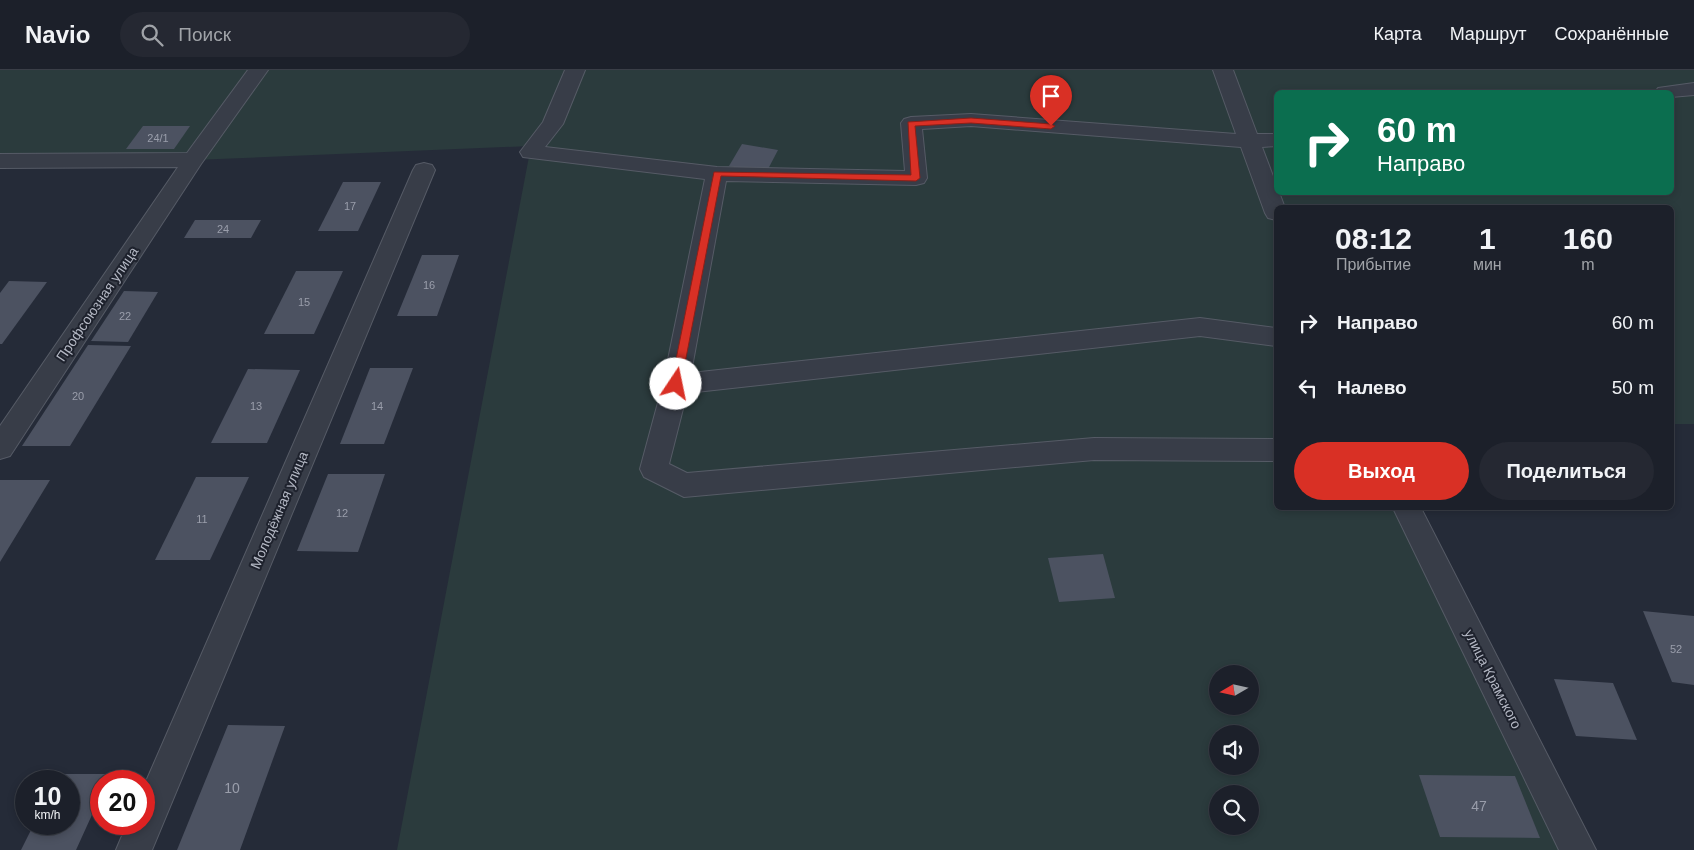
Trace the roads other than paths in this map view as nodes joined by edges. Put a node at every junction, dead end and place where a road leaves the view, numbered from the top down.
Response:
1 (258, 70) edge
2 (576, 70) edge
3 (1222, 70) edge
4 (1694, 89) edge
5 (1674, 91) edge
6 (1274, 140) edge
7 (1249, 141) junction
8 (193, 160) junction
9 (0, 161) edge
10 (424, 170) dead end
11 (717, 174) junction
12 (1274, 208) edge
13 (1274, 337) edge
14 (676, 384) junction
15 (0, 448) edge
16 (1274, 450) edge
17 (1408, 510) edge
18 (134, 850) edge
19 (1578, 850) edge

1 - 8 street, Профсоюзная улица
2 - 11 street
3 - 7 street
4 - 5 street
6 - 7 street
7 - 11 street
7 - 12 street
8 - 9 street
8 - 15 street, Профсоюзная улица
10 - 18 street, Молодёжная улица
11 - 14 street
13 - 14 street
14 - 16 street
17 - 19 street, улица Крамского

